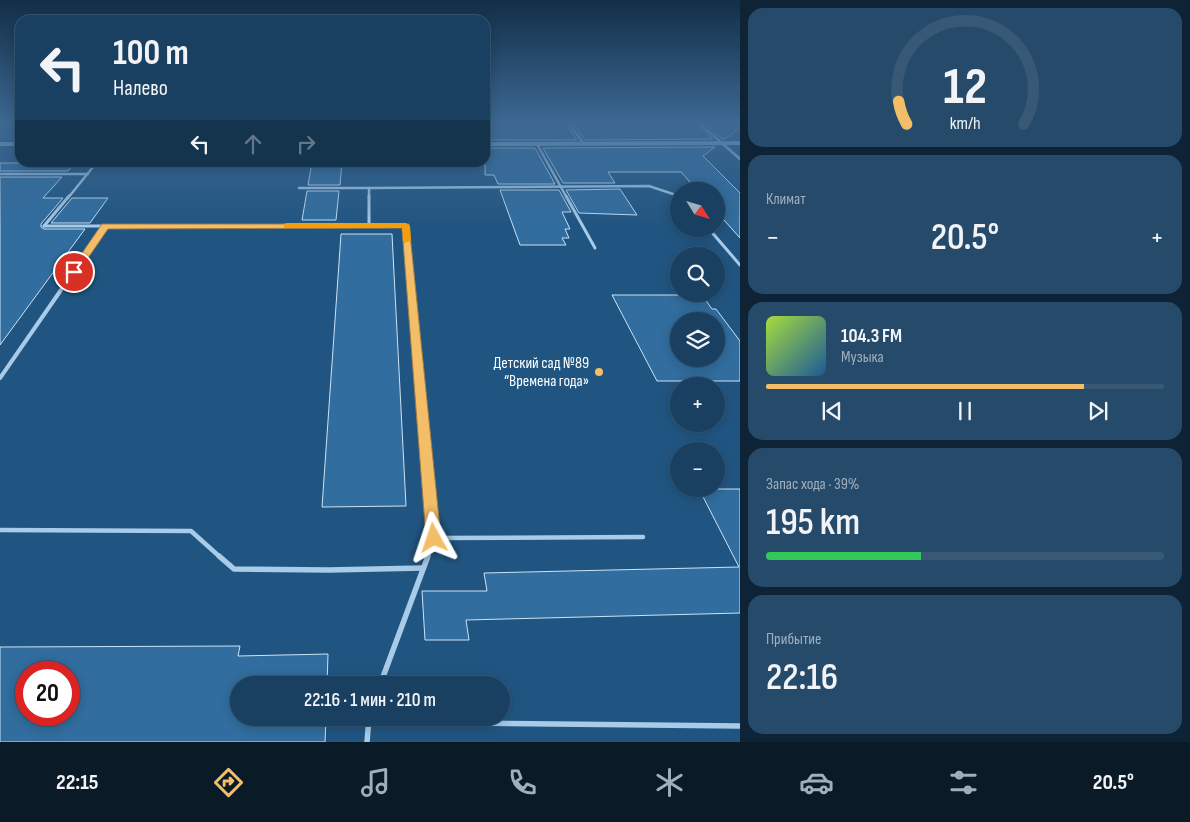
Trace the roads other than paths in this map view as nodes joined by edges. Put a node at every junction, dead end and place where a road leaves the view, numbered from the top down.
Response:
1 (544, 157) edge
2 (93, 167) edge
3 (0, 174) edge
4 (88, 174) junction
5 (560, 187) junction
6 (299, 188) dead end
7 (369, 188) junction
8 (670, 193) edge
9 (105, 226) junction
10 (369, 226) junction
11 (717, 238) edge
12 (595, 248) dead end
13 (740, 265) edge
14 (0, 378) edge
15 (0, 530) edge
16 (643, 537) dead end
17 (434, 538) junction
18 (423, 568) junction
19 (383, 676) edge
20 (510, 722) edge
21 (368, 726) edge
22 (740, 726) edge
23 (367, 742) edge

1 - 5 lane
2 - 4 lane
3 - 4 lane
4 - 9 lane
5 - 7 lane
5 - 8 lane
5 - 12 lane
6 - 7 lane
7 - 10 lane
9 - 10 lane
9 - 14 lane
10 - 17 lane
11 - 13 lane
15 - 18 lane
16 - 17 lane
17 - 18 lane
18 - 19 lane
20 - 22 lane
21 - 23 lane

